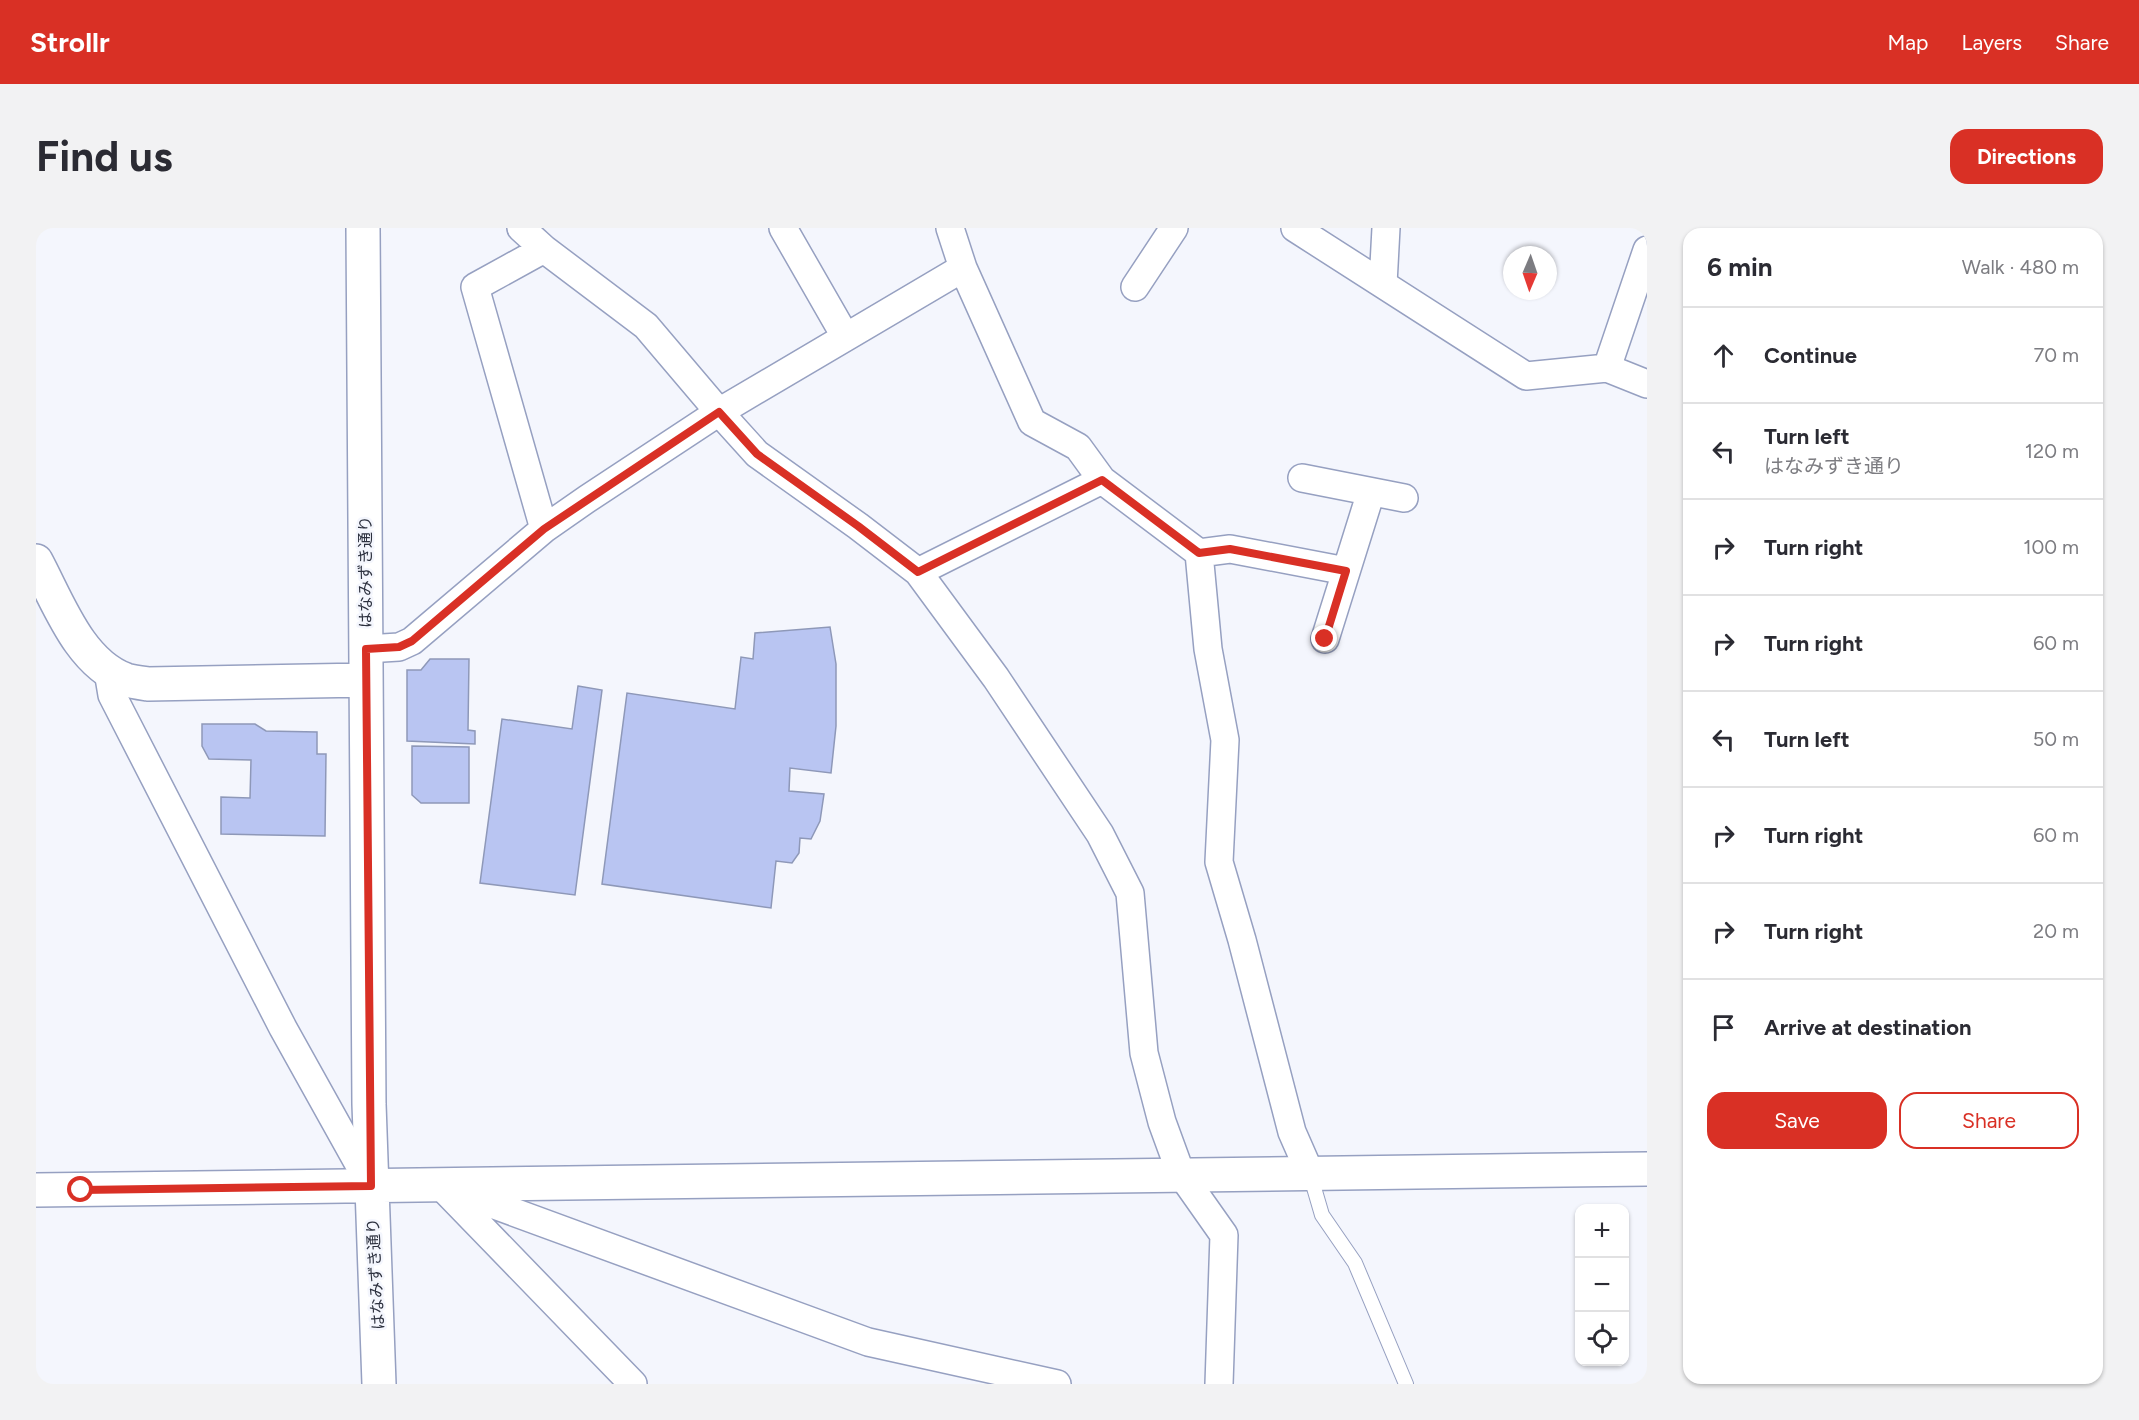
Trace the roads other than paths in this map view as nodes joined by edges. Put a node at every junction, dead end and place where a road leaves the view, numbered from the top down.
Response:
1 (363, 228) edge
2 (521, 228) edge
3 (783, 228) edge
4 (950, 228) edge
5 (1174, 228) edge
6 (1295, 228) edge
7 (1386, 228) edge
8 (544, 249) junction
9 (1647, 250) edge
10 (963, 268) junction
11 (1383, 284) junction
12 (1135, 288) dead end
13 (845, 336) junction
14 (1607, 368) junction
15 (1647, 384) edge
16 (719, 412) junction
17 (1302, 478) dead end
18 (1102, 480) junction
19 (1371, 492) junction
20 (1404, 498) dead end
21 (544, 529) junction
22 (1199, 553) junction
23 (36, 561) edge
24 (1346, 571) junction
25 (918, 572) junction
26 (1325, 639) dead end
27 (366, 665) junction
28 (108, 671) junction
29 (1647, 1169) edge
30 (1310, 1173) junction
31 (1181, 1174) junction
32 (440, 1185) junction
33 (371, 1186) junction
34 (36, 1190) edge
35 (380, 1384) edge
36 (633, 1384) edge
37 (1057, 1384) edge
38 (1219, 1384) edge
39 (1406, 1384) edge

1 - 27 street, はなみずき通り
2 - 8 street
3 - 13 street
4 - 10 street
5 - 12 street
6 - 11 street
7 - 11 street
8 - 16 street
8 - 21 street
9 - 14 street
10 - 13 street
10 - 18 street
11 - 14 street
13 - 16 street
14 - 15 street
16 - 21 street
16 - 25 street
17 - 19 street
18 - 22 street
18 - 25 street
19 - 20 street
19 - 24 street
21 - 27 street
22 - 24 street
22 - 30 street
23 - 28 street
24 - 26 street
25 - 31 street
27 - 28 street
27 - 33 street, はなみずき通り
28 - 33 street
29 - 30 street
30 - 31 street
30 - 39 lane
31 - 32 street
31 - 38 street
32 - 33 street
32 - 36 street
32 - 37 street
33 - 34 street
33 - 35 street, はなみずき通り

